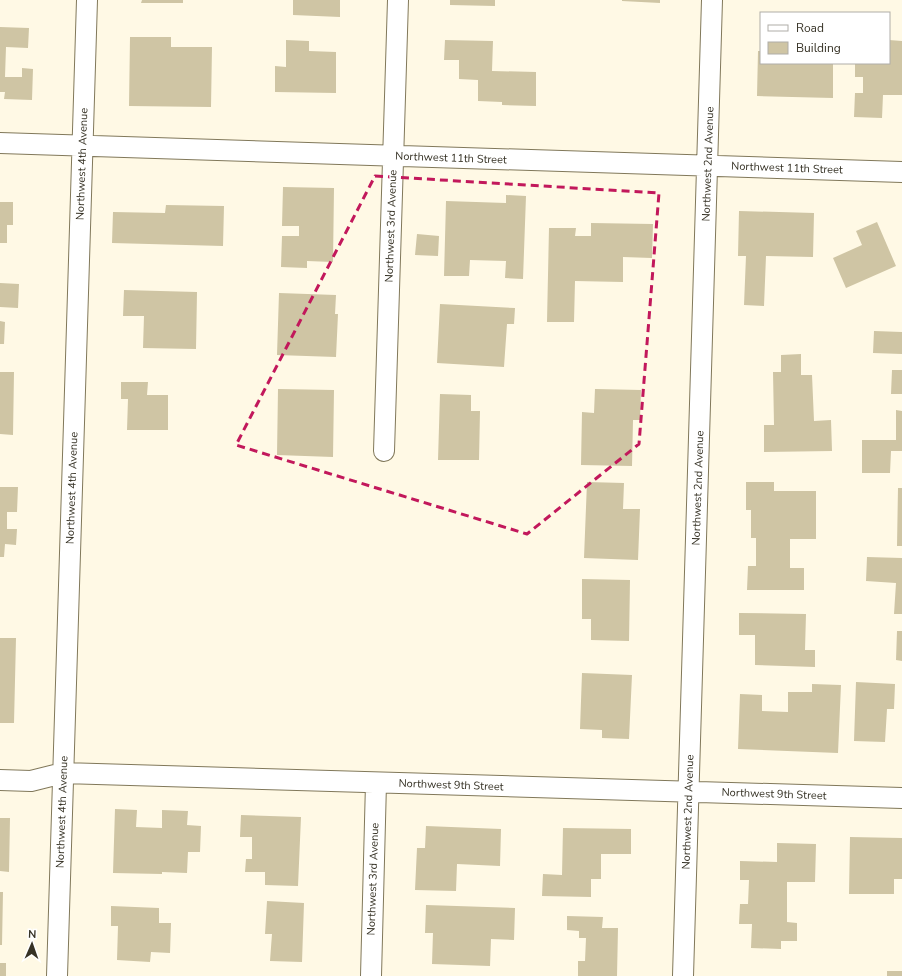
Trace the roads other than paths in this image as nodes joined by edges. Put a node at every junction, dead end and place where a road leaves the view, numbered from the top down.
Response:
1 (87, 0) edge
2 (398, 0) edge
3 (712, 0) edge
4 (0, 143) edge
5 (83, 146) junction
6 (393, 156) junction
7 (708, 166) junction
8 (902, 172) edge
9 (384, 451) dead end
10 (63, 774) junction
11 (0, 780) edge
12 (376, 783) junction
13 (689, 792) junction
14 (902, 798) edge
15 (57, 976) edge
16 (370, 976) edge
17 (683, 976) edge

1 - 5 street, Northwest 4th Avenue
2 - 6 street, Northwest 3rd Avenue
3 - 7 street, Northwest 2nd Avenue
4 - 5 street, Northwest 11th Street
5 - 6 street, Northwest 11th Street
5 - 10 street, Northwest 4th Avenue
6 - 7 street, Northwest 11th Street
6 - 9 street, Northwest 3rd Avenue
7 - 8 street, Northwest 11th Street
7 - 13 street, Northwest 2nd Avenue
10 - 11 street, Northwest 9th Street
10 - 12 street, Northwest 9th Street
10 - 15 street, Northwest 4th Avenue
12 - 13 street, Northwest 9th Street
12 - 16 street, Northwest 3rd Avenue
13 - 14 street, Northwest 9th Street
13 - 17 street, Northwest 2nd Avenue

